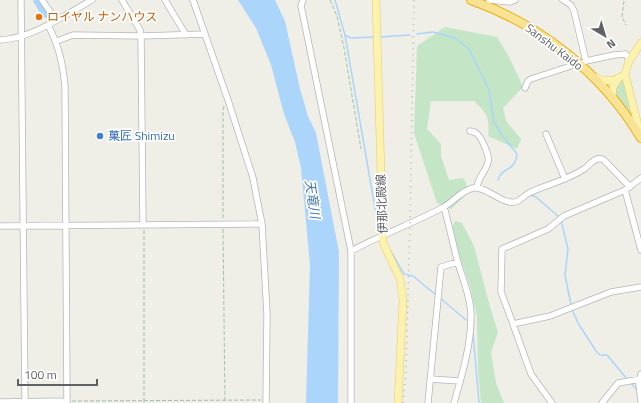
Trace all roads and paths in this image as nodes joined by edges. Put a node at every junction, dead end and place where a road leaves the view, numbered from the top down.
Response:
1 (21, 0) edge
2 (42, 0) edge
3 (92, 0) edge
4 (122, 0) edge
5 (165, 0) edge
6 (193, 0) edge
7 (303, 0) edge
8 (330, 0) edge
9 (376, 0) edge
10 (471, 0) edge
11 (489, 0) edge
12 (515, 0) edge
13 (563, 0) edge
14 (624, 0) edge
15 (480, 2) edge
16 (56, 20) junction
17 (48, 25) junction
18 (626, 25) dead end
19 (205, 34) junction
20 (186, 35) junction
21 (21, 36) junction
22 (141, 36) junction
23 (0, 40) edge
24 (56, 41) junction
25 (641, 43) edge
26 (629, 61) junction
27 (583, 63) junction
28 (626, 74) junction
29 (591, 75) junction
30 (618, 79) junction
31 (525, 88) dead end
32 (612, 97) junction
33 (228, 100) junction
34 (470, 130) dead end
35 (546, 134) dead end
36 (639, 135) edge
37 (361, 149) dead end
38 (641, 178) edge
39 (565, 179) junction
40 (478, 188) junction
41 (627, 188) junction
42 (444, 207) junction
43 (223, 224) junction
44 (262, 224) junction
45 (144, 225) junction
46 (0, 226) edge
47 (23, 226) junction
48 (67, 226) junction
49 (383, 235) junction
50 (641, 250) edge
51 (351, 251) junction
52 (458, 262) junction
53 (641, 287) edge
54 (514, 324) junction
55 (639, 378) edge
56 (430, 379) junction
57 (460, 381) junction
58 (144, 400) junction
59 (225, 400) junction
60 (641, 401) edge
61 (0, 402) edge
62 (25, 402) edge
63 (67, 402) edge
64 (266, 402) edge
65 (144, 403) edge
66 (225, 403) edge
67 (351, 403) edge
68 (398, 403) edge
69 (428, 403) edge
70 (454, 403) edge
71 (552, 403) edge
72 (602, 403) edge

1 - 21 street
2 - 16 street
3 - 16 street
4 - 22 street
5 - 20 street
6 - 19 street
7 - 51 street
8 - 37 path
9 - 49 main road, 伊那北殿線
10 - 15 highway, Sanshu Kaido
11 - 12 street
13 - 27 street
14 - 18 path
15 - 27 highway, Sanshu Kaido
16 - 17 street
17 - 21 street
17 - 24 street
19 - 20 street
19 - 33 street
20 - 22 street
21 - 23 street
21 - 47 street
22 - 24 street
22 - 45 street
24 - 48 street
25 - 26 main road
26 - 27 street
26 - 28 main road
27 - 29 highway, Sanshu Kaido
27 - 31 street
28 - 30 main road
28 - 36 main road
29 - 30 main road
29 - 32 highway, Sanshu Kaido
30 - 32 main road
32 - 36 highway, Sanshu Kaido
33 - 43 path
33 - 44 street
34 - 40 street
35 - 39 street
38 - 41 street
39 - 40 street
39 - 41 street
40 - 42 street
41 - 50 street
41 - 54 street
42 - 49 street
42 - 52 street
43 - 44 street
43 - 45 street
43 - 59 path
44 - 64 street
45 - 48 street
45 - 58 path
46 - 47 street
47 - 48 street
47 - 62 street
48 - 63 street
49 - 51 street
49 - 68 main road, 伊那北殿線
51 - 67 street
52 - 56 street
52 - 57 street
53 - 54 street
54 - 71 street
55 - 60 street
55 - 72 street
56 - 57 street
56 - 69 street
57 - 70 street
58 - 59 path
58 - 63 path
58 - 65 path
59 - 64 path
59 - 66 path
61 - 62 street
62 - 63 street

